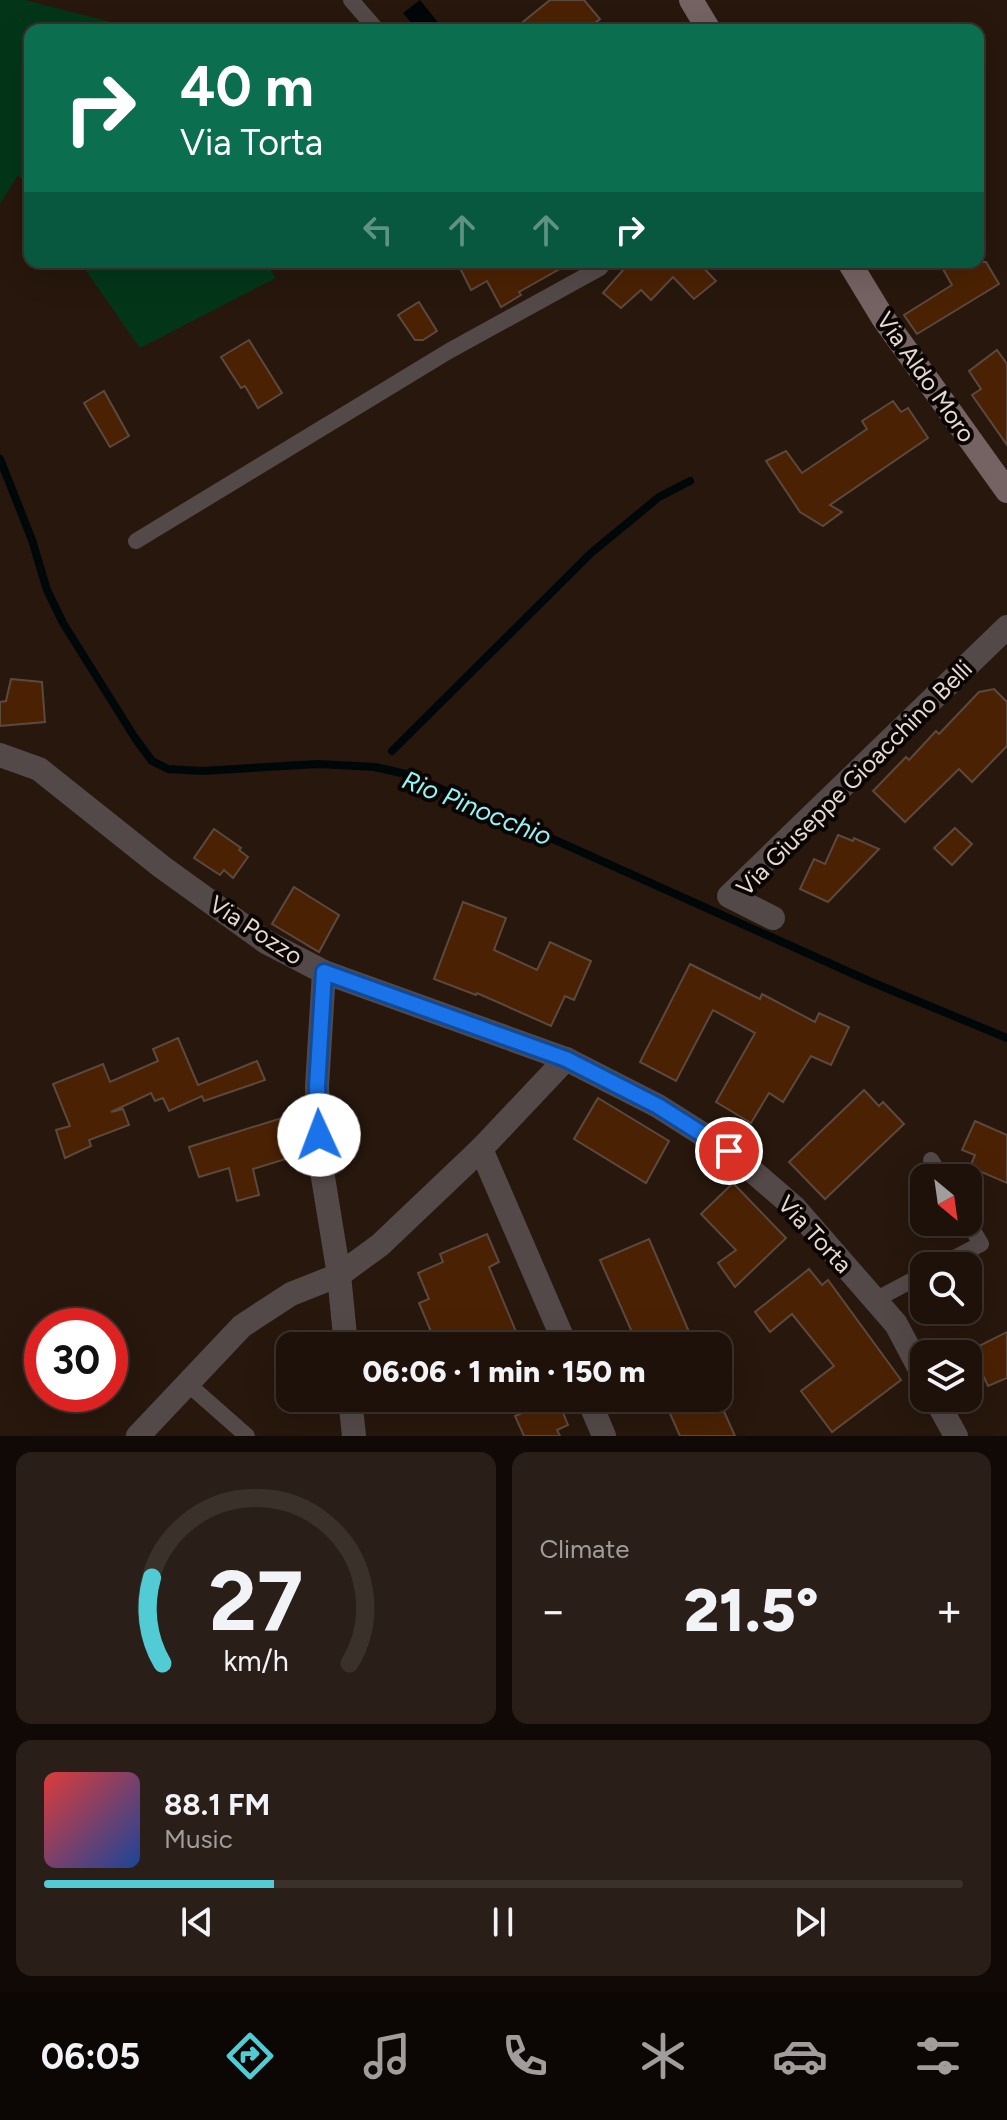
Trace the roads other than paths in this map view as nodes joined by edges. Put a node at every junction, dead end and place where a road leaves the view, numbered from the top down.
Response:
1 (351, 0) edge
2 (691, 0) edge
3 (372, 24) edge
4 (705, 24) edge
5 (600, 268) edge
6 (853, 268) edge
7 (1007, 491) edge
8 (136, 541) dead end
9 (1007, 627) edge
10 (0, 755) edge
11 (773, 918) dead end
12 (324, 972) junction
13 (566, 1059) junction
14 (481, 1149) junction
15 (931, 1160) dead end
16 (933, 1164) edge
17 (976, 1236) edge
18 (966, 1252) edge
19 (339, 1275) junction
20 (910, 1281) edge
21 (875, 1300) junction
22 (345, 1332) edge
23 (560, 1332) edge
24 (910, 1350) edge
25 (188, 1384) junction
26 (351, 1412) edge
27 (594, 1412) edge
28 (939, 1412) edge
29 (946, 1433) edge
30 (138, 1436) edge
31 (247, 1436) edge
32 (354, 1436) edge
33 (604, 1436) edge

1 - 3 lane
2 - 4 main road
5 - 8 lane
6 - 7 main road, Via Aldo Moro
9 - 11 street, Via Giuseppe Gioacchino Belli
10 - 12 street, Via Pozzo
12 - 13 street, Via Torta
12 - 19 street, Via Pozzo
13 - 14 street
13 - 21 street, Via Torta
14 - 19 street
14 - 23 street
15 - 16 lane
17 - 18 lane
19 - 22 street, Via Pozzo
19 - 25 street
20 - 21 lane
21 - 24 street, Via Torta
25 - 30 street
25 - 31 lane
26 - 32 street
27 - 33 street
28 - 29 street

